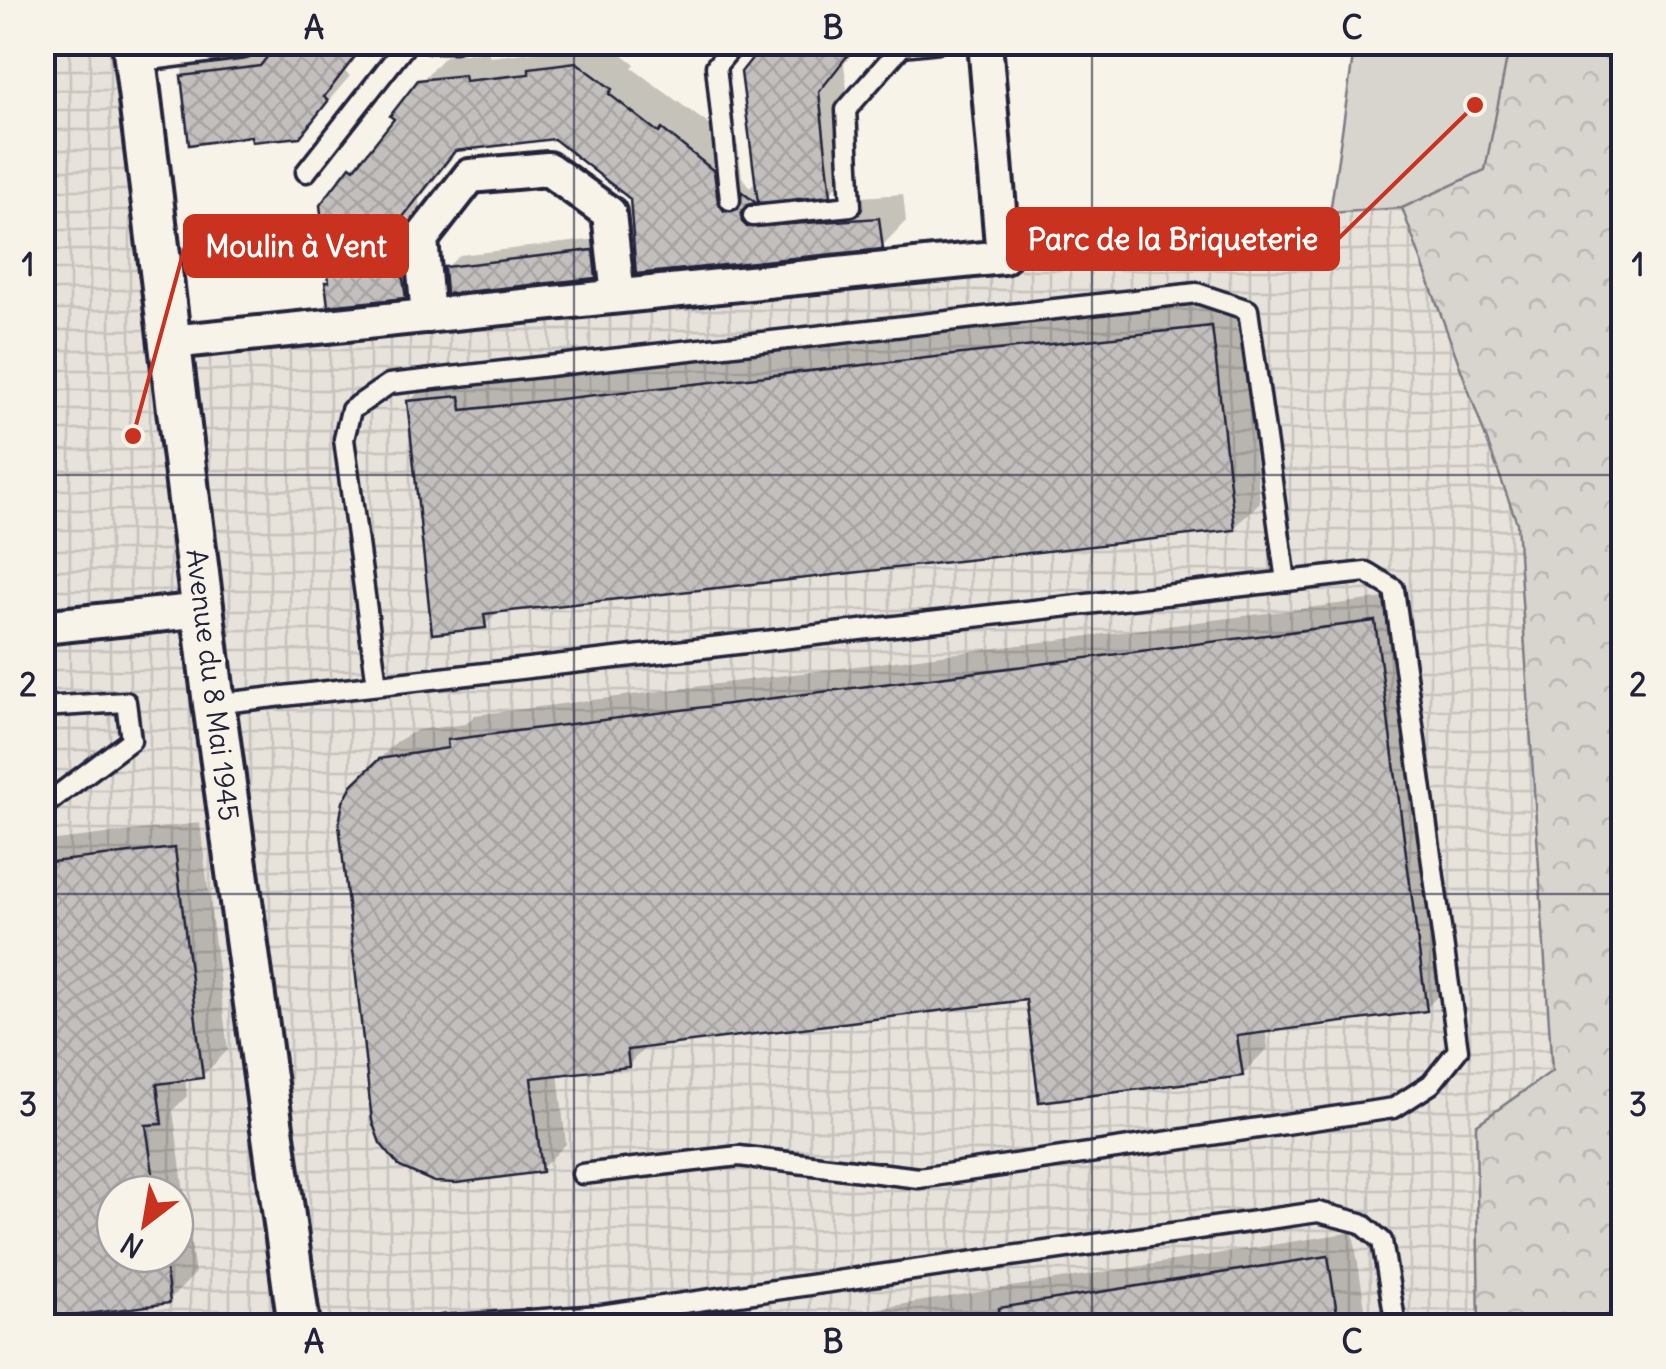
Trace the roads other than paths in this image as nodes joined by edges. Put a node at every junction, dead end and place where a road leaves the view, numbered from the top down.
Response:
1 (248, 42) edge
2 (408, 42) edge
3 (430, 42) edge
4 (455, 42) edge
5 (939, 42) edge
6 (985, 42) edge
7 (735, 43) edge
8 (134, 52) edge
9 (306, 172) dead end
10 (730, 200) dead end
11 (753, 216) dead end
12 (618, 296) junction
13 (428, 316) junction
14 (171, 342) junction
15 (1286, 581) junction
16 (204, 610) junction
17 (42, 627) edge
18 (377, 685) junction
19 (214, 704) junction
20 (42, 707) edge
21 (42, 807) edge
22 (582, 1174) dead end
23 (300, 1326) edge
24 (443, 1326) edge
25 (1396, 1326) edge

1 - 8 lane
2 - 9 lane
3 - 4 lane
5 - 11 lane
6 - 12 street
7 - 10 lane
8 - 14 street, Avenue du 8 Mai 1945
12 - 13 street
12 - 13 street
13 - 14 street
14 - 16 street, Avenue du 8 Mai 1945
15 - 18 lane
15 - 18 lane
15 - 22 lane
16 - 17 street
16 - 19 street, Avenue du 8 Mai 1945
18 - 19 lane
19 - 23 street, Avenue du 8 Mai 1945
20 - 21 lane
24 - 25 lane

